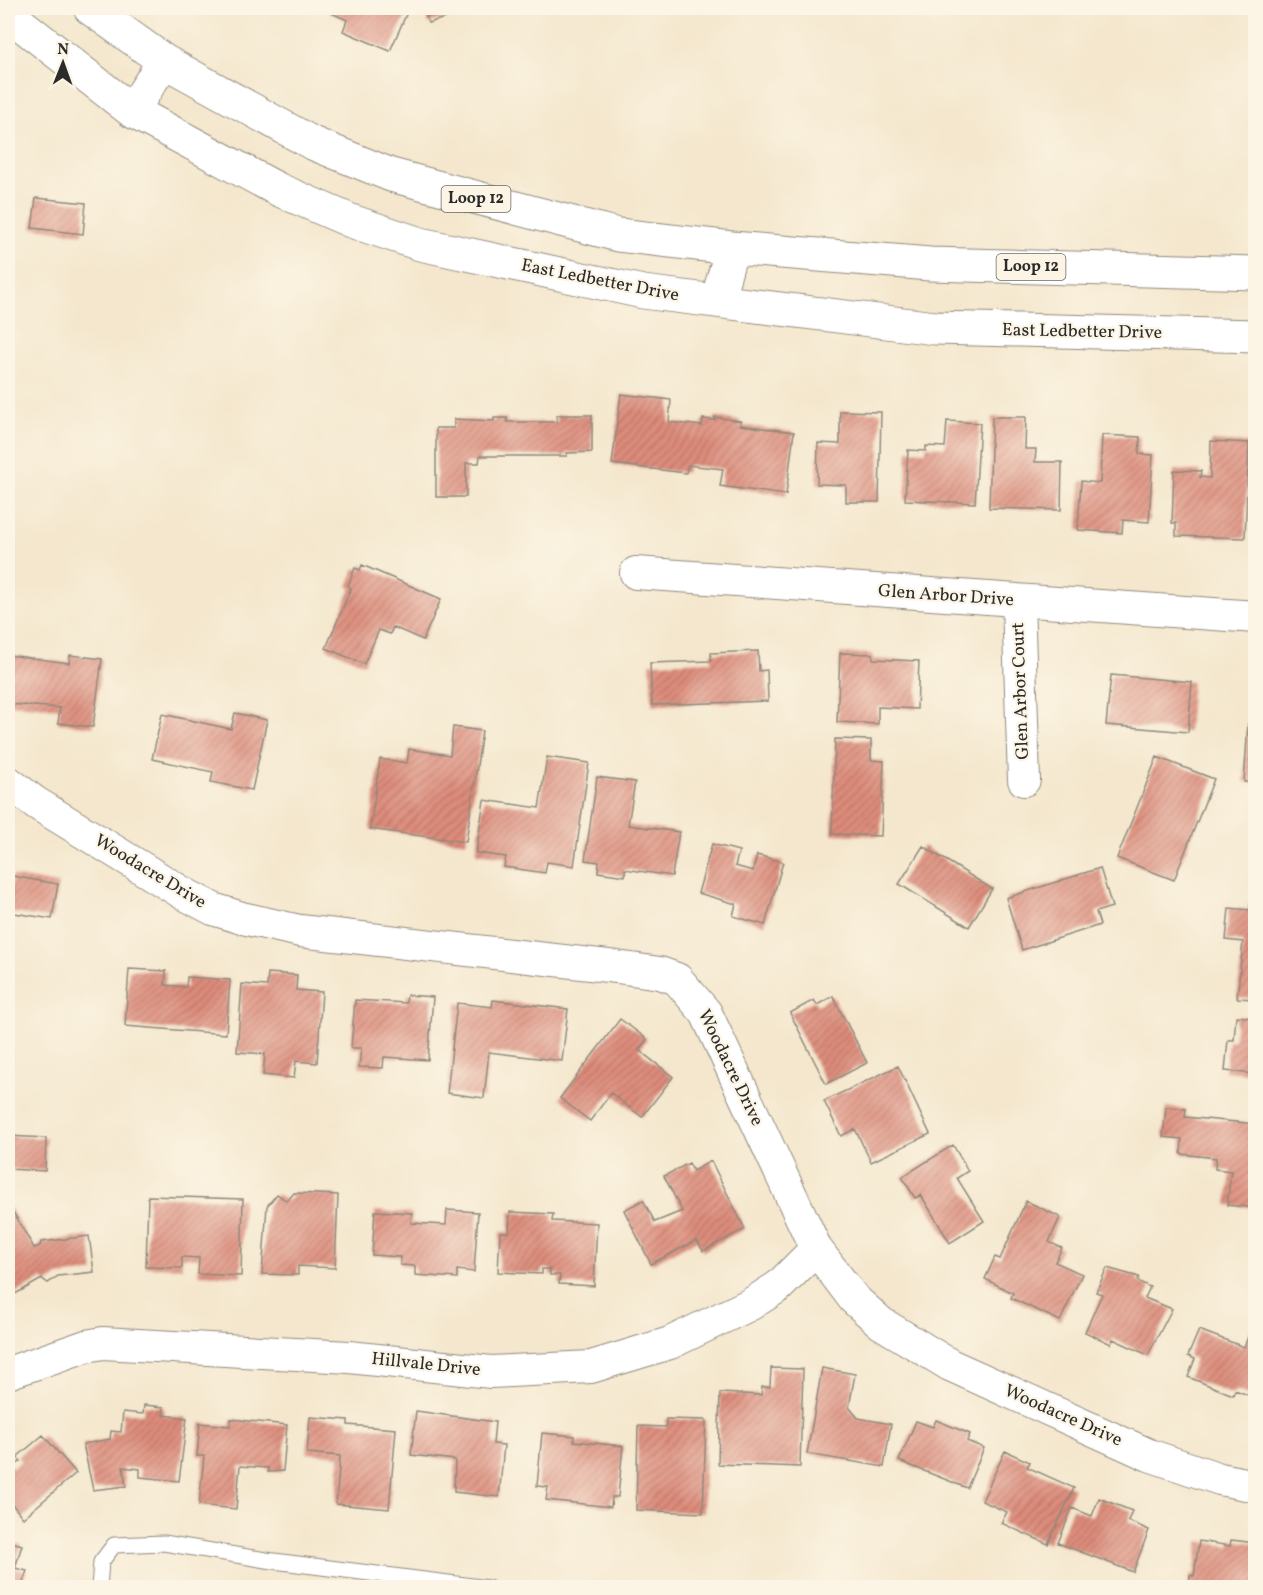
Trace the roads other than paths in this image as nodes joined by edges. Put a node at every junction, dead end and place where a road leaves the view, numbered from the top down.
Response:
1 (90, 8) edge
2 (8, 14) edge
3 (164, 61) junction
4 (132, 111) junction
5 (732, 248) junction
6 (1256, 273) edge
7 (717, 301) junction
8 (1256, 336) edge
9 (636, 573) dead end
10 (1018, 601) junction
11 (1256, 617) edge
12 (1024, 780) dead end
13 (8, 782) edge
14 (816, 1249) junction
15 (8, 1373) edge
16 (1256, 1486) edge
17 (99, 1587) edge
18 (488, 1587) edge

1 - 3 main road, Loop 12
2 - 4 main road, East Ledbetter Drive
3 - 4 main road
3 - 5 main road, Loop 12
4 - 7 main road, East Ledbetter Drive
5 - 6 main road, Loop 12
5 - 7 main road
7 - 8 main road, East Ledbetter Drive
9 - 10 street, Glen Arbor Drive
10 - 11 street, Glen Arbor Drive
10 - 12 street, Glen Arbor Court
13 - 14 street, Woodacre Drive
14 - 15 street, Hillvale Drive
14 - 16 street, Woodacre Drive
17 - 18 lane

